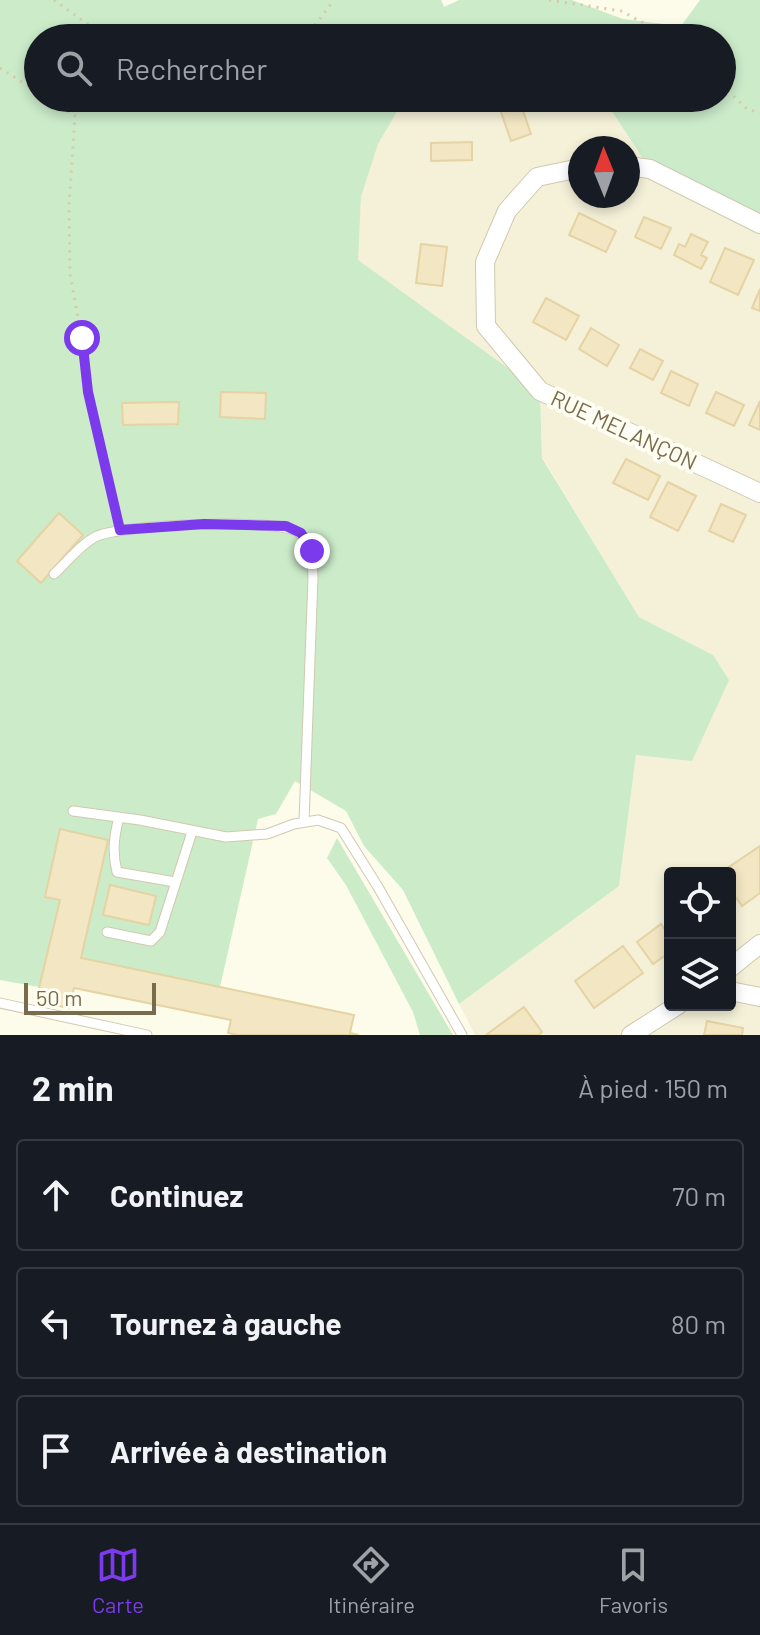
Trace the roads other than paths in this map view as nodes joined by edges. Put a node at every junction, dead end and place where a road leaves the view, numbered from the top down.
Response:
1 (640, 168) edge
2 (568, 171) edge
3 (760, 224) edge
4 (760, 493) edge
5 (54, 574) dead end
6 (73, 811) dead end
7 (119, 817) junction
8 (304, 822) junction
9 (192, 832) junction
10 (175, 882) junction
11 (107, 932) dead end
12 (760, 944) edge
13 (736, 963) edge
14 (736, 992) edge
15 (760, 997) edge
16 (0, 1003) edge
17 (669, 1011) edge
18 (147, 1035) edge
19 (462, 1035) edge
20 (631, 1035) edge

1 - 3 street
2 - 4 street, RUE MELANÇON
5 - 8 lane
6 - 7 lane
7 - 9 lane
7 - 10 lane
8 - 9 lane
8 - 19 lane
9 - 10 lane
10 - 11 lane
12 - 13 street
14 - 15 street
16 - 18 lane
17 - 20 street

